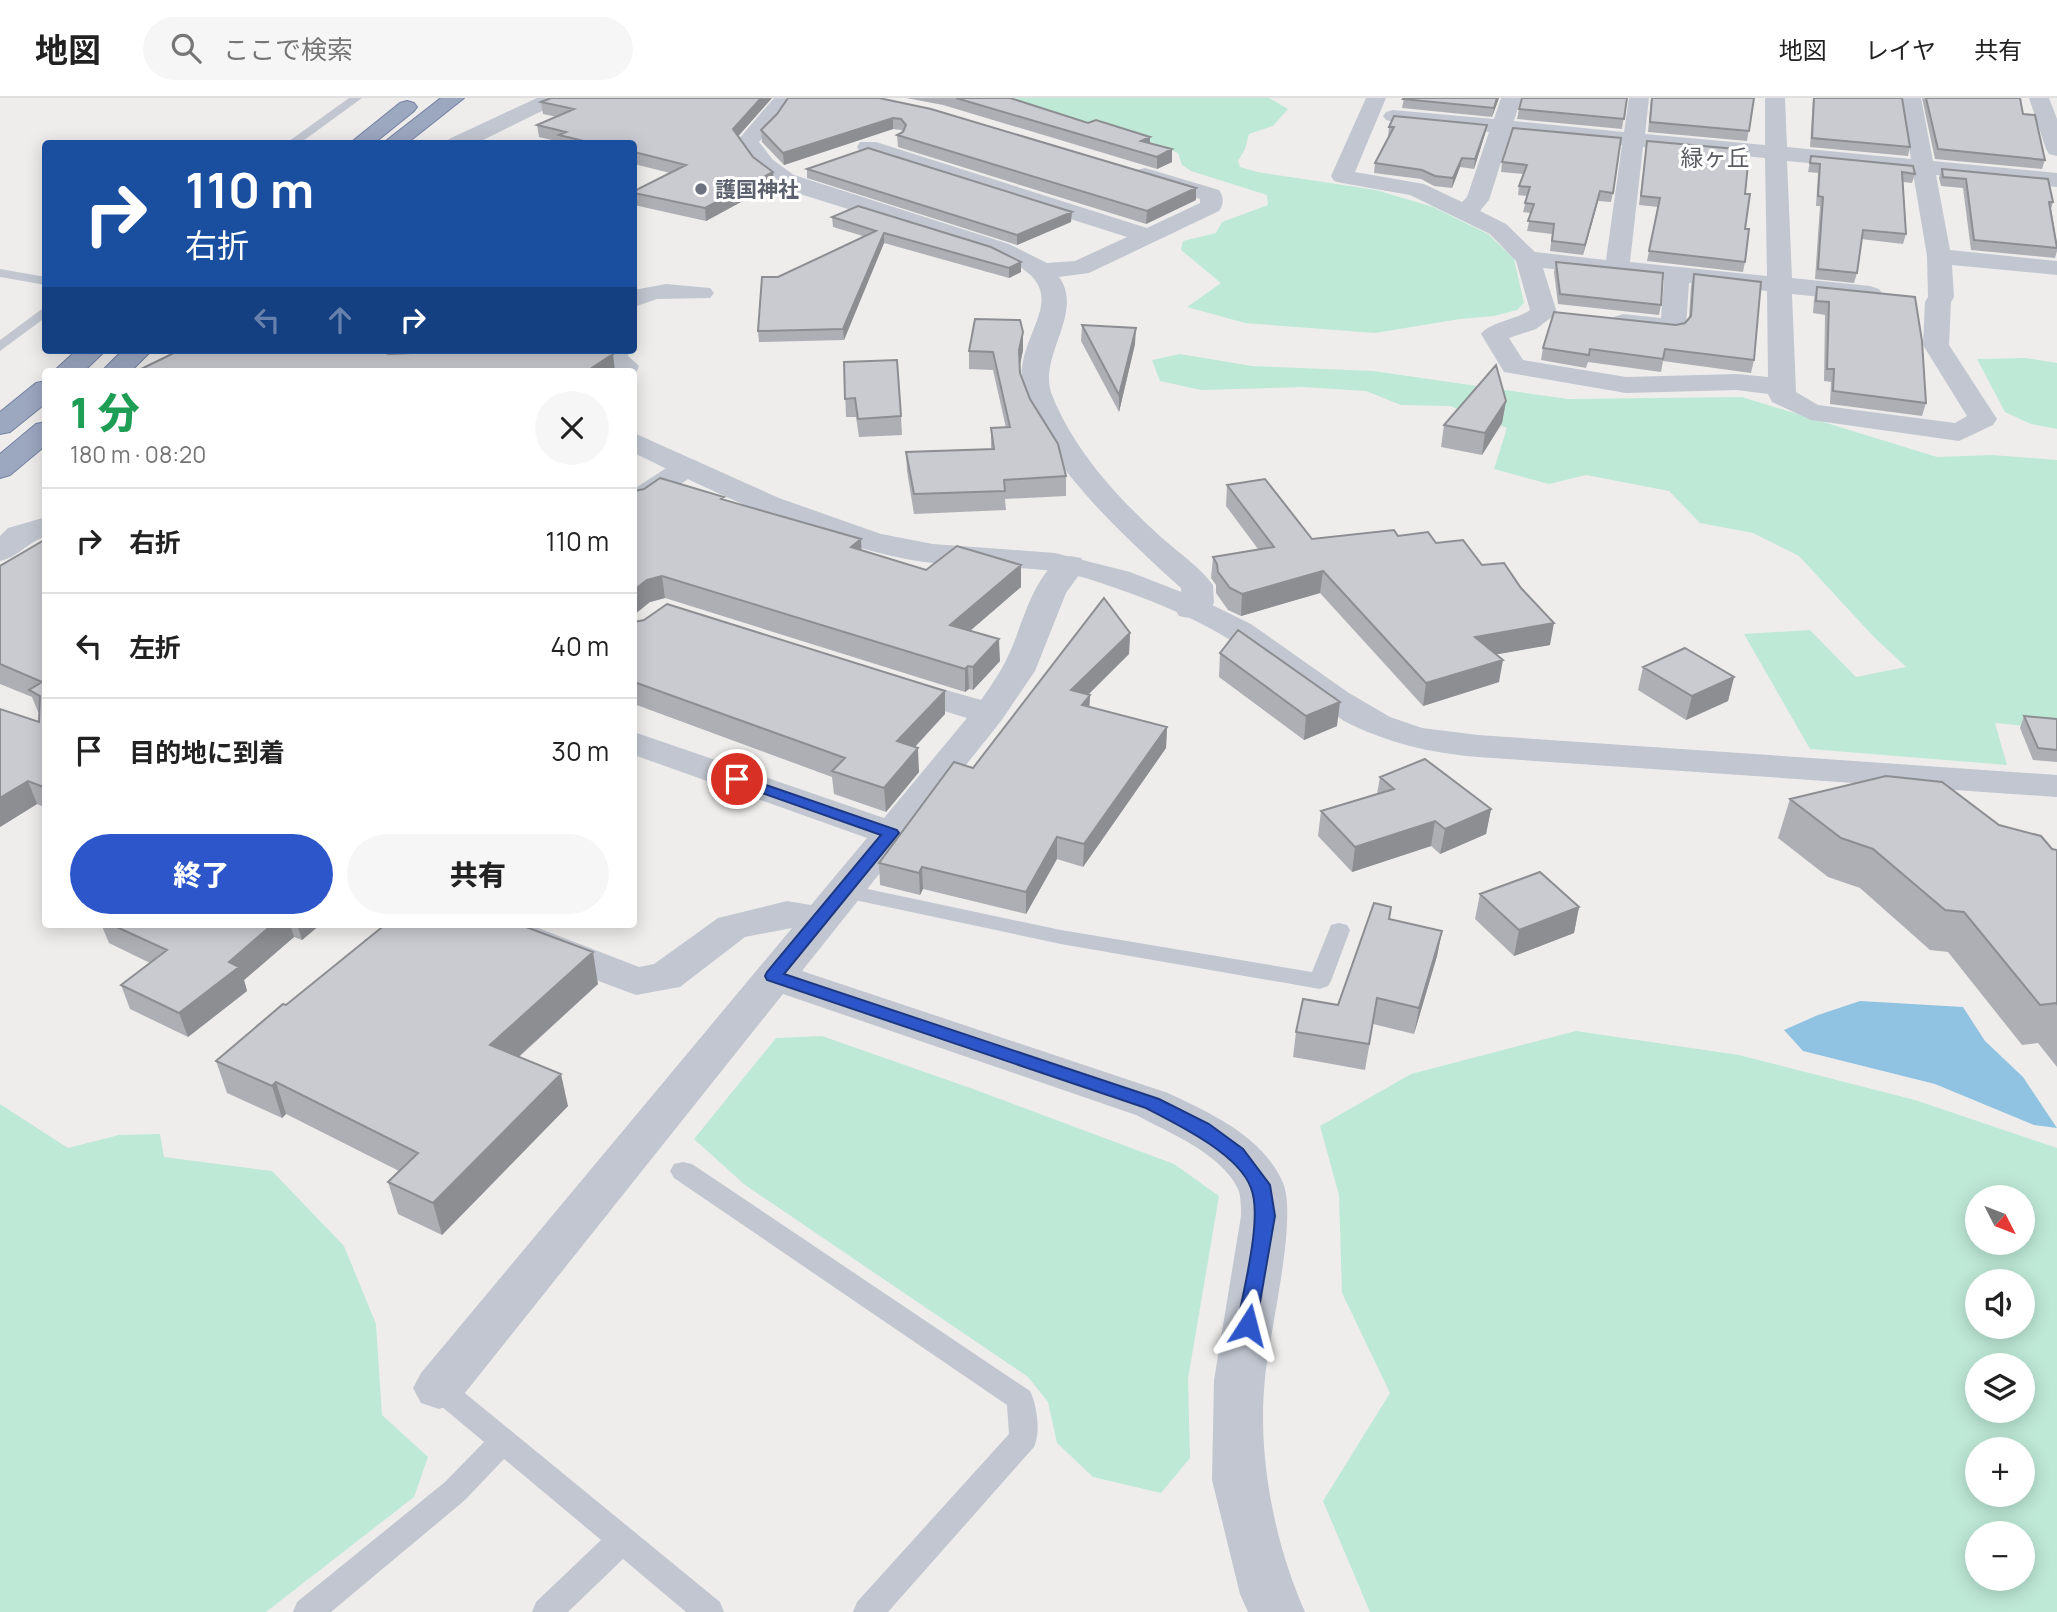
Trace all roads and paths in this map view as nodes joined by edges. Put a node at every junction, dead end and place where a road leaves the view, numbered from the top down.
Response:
1 (356, 98) edge
2 (419, 98) edge
3 (454, 98) edge
4 (553, 98) edge
5 (784, 98) edge
6 (1511, 98) edge
7 (1639, 98) edge
8 (1775, 98) edge
9 (1911, 98) edge
10 (2039, 98) edge
11 (1373, 106) edge
12 (1502, 127) junction
13 (904, 135) edge
14 (1633, 139) junction
15 (297, 140) edge
16 (364, 140) edge
17 (397, 140) edge
18 (465, 140) edge
19 (868, 147) junction
20 (2057, 149) edge
21 (1777, 152) junction
22 (843, 156) edge
23 (1923, 167) junction
24 (1120, 168) edge
25 (805, 169) edge
26 (780, 177) junction
27 (2057, 180) edge
28 (1465, 212) junction
29 (1149, 236) junction
30 (1939, 256) junction
31 (1528, 258) junction
32 (1616, 267) junction
33 (2057, 268) edge
34 (1044, 271) junction
35 (0, 273) edge
36 (1677, 273) junction
37 (42, 280) edge
38 (1779, 284) junction
39 (701, 293) dead end
40 (637, 297) edge
41 (1916, 300) junction
42 (42, 313) edge
43 (1596, 319) edge
44 (0, 347) edge
45 (88, 354) edge
46 (134, 354) edge
47 (359, 354) edge
48 (363, 354) edge
49 (615, 354) edge
50 (71, 368) edge
51 (118, 368) edge
52 (343, 368) edge
53 (412, 368) edge
54 (625, 368) edge
55 (1780, 387) junction
56 (42, 392) edge
57 (0, 426) edge
58 (42, 433) edge
59 (637, 443) edge
60 (687, 467) junction
61 (0, 469) edge
62 (637, 500) edge
63 (42, 527) edge
64 (0, 552) edge
65 (1070, 565) junction
66 (1191, 609) junction
67 (870, 677) edge
68 (989, 714) junction
69 (637, 744) edge
70 (2057, 786) edge
71 (891, 833) junction
72 (831, 905) junction
73 (502, 928) edge
74 (1339, 930) dead end
75 (773, 976) junction
76 (683, 1171) dead end
77 (439, 1388) joint
78 (503, 1441) junction
79 (622, 1540) junction
80 (308, 1612) edge
81 (547, 1612) edge
82 (709, 1612) edge
83 (868, 1612) edge
84 (1276, 1612) edge

1 - 15 lane
2 - 16 highway
3 - 17 highway
4 - 18 street
5 - 26 street
6 - 12 street
7 - 14 street
8 - 21 street
9 - 23 street
10 - 20 street
11 - 12 street
11 - 28 street
12 - 14 street
12 - 28 street
13 - 19 street
14 - 21 street
14 - 32 street
19 - 22 street
19 - 29 street
21 - 23 street
21 - 38 street
23 - 27 street
23 - 30 street
24 - 29 street
25 - 26 street
26 - 34 street
28 - 31 street
29 - 34 street
30 - 33 street
30 - 41 street
31 - 32 street
31 - 55 street
32 - 36 street
34 - 66 street
35 - 37 lane
36 - 38 street
36 - 43 street
38 - 41 street
38 - 55 street
39 - 40 street
41 - 55 street
42 - 44 lane
45 - 50 highway
46 - 51 highway
47 - 52 street
48 - 53 street
49 - 54 street
56 - 57 highway
58 - 61 highway
59 - 60 street
60 - 62 street
60 - 65 street
63 - 64 street
65 - 66 street
65 - 68 street
66 - 70 street
67 - 68 street
68 - 71 street
69 - 71 street
71 - 72 street
72 - 73 street
72 - 74 lane
72 - 75 street
75 - 77 street
75 - 84 street
76 - 83 lane
77 - 78 lane
78 - 79 lane
78 - 80 lane
79 - 81 lane
79 - 82 lane

